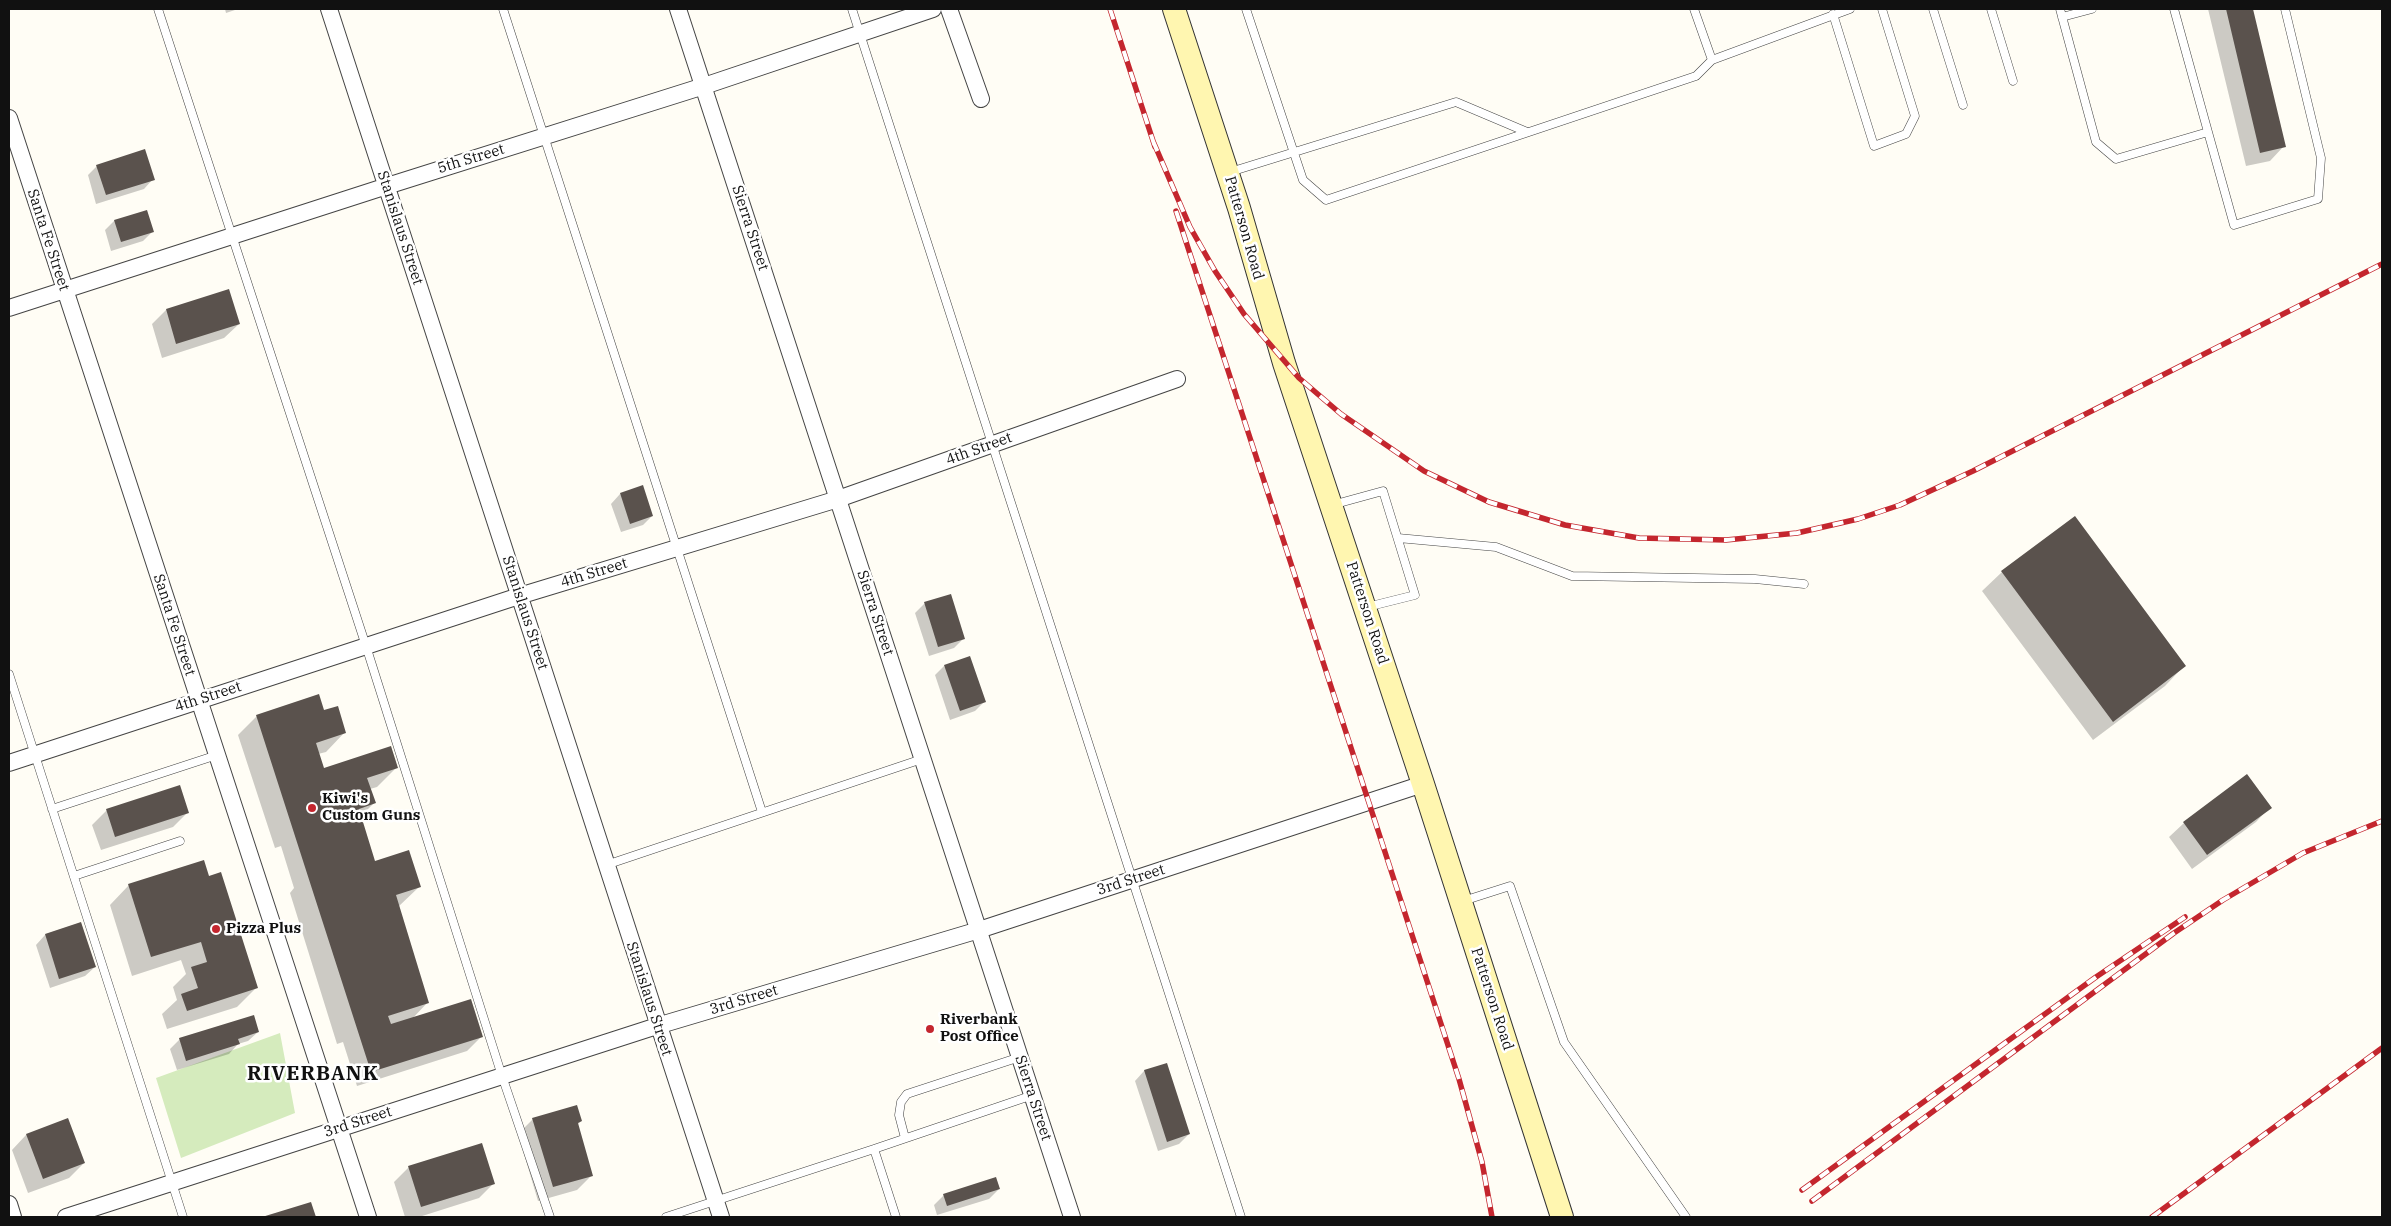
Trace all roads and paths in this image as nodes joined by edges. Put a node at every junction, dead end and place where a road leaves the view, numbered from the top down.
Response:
1 (158, 9) edge
2 (330, 9) edge
3 (504, 9) edge
4 (678, 9) edge
5 (852, 9) edge
6 (933, 9) edge
7 (949, 9) edge
8 (1174, 9) edge
9 (1694, 9) edge
10 (1850, 9) edge
11 (1882, 9) edge
12 (1932, 9) edge
13 (1991, 9) edge
14 (2060, 9) edge
15 (2092, 9) edge
16 (2174, 9) edge
17 (2285, 9) edge
18 (1249, 10) edge
19 (1833, 14) junction
20 (2062, 17) junction
21 (860, 33) junction
22 (1712, 60) junction
23 (2013, 81) dead end
24 (704, 86) junction
25 (981, 100) dead end
26 (1963, 105) dead end
27 (9, 118) edge
28 (1527, 132) junction
29 (2208, 132) junction
30 (544, 137) junction
31 (1294, 152) junction
32 (1228, 173) junction
33 (387, 186) junction
34 (232, 236) junction
35 (65, 290) junction
36 (9, 308) edge
37 (1177, 379) dead end
38 (992, 444) junction
39 (838, 499) junction
40 (1332, 506) junction
41 (1398, 538) junction
42 (676, 548) junction
43 (1804, 584) dead end
44 (519, 596) junction
45 (1365, 608) junction
46 (366, 646) junction
47 (9, 674) edge
48 (199, 700) junction
49 (35, 754) junction
50 (217, 755) junction
51 (922, 759) junction
52 (9, 762) edge
53 (1424, 784) junction
54 (52, 809) junction
55 (762, 812) junction
56 (180, 841) dead end
57 (606, 865) junction
58 (74, 876) junction
59 (1133, 879) junction
60 (1461, 902) junction
61 (979, 930) junction
62 (657, 1026) junction
63 (1020, 1057) junction
64 (502, 1076) junction
65 (1033, 1095) junction
66 (339, 1129) junction
67 (905, 1138) junction
68 (874, 1149) junction
69 (172, 1183) junction
70 (9, 1204) edge
71 (718, 1210) edge
72 (13, 1217) edge
73 (66, 1217) edge
74 (183, 1217) edge
75 (368, 1217) edge
76 (550, 1217) edge
77 (666, 1217) edge
78 (896, 1217) edge
79 (1072, 1217) edge
80 (1242, 1217) edge
81 (1562, 1217) edge
82 (1686, 1217) edge

1 - 34 lane
2 - 33 street, Stanislaus Street
3 - 30 lane
4 - 24 street, Sierra Street
5 - 21 lane
6 - 21 street, 5th Street
7 - 25 street
8 - 32 main road, Patterson Road
9 - 22 lane
10 - 19 lane
11 - 19 lane
12 - 26 lane
13 - 23 lane
14 - 20 lane
15 - 20 lane
16 - 29 lane
17 - 29 lane
18 - 31 lane
19 - 22 lane
20 - 29 lane
21 - 24 street, 5th Street
21 - 38 lane
22 - 28 lane
24 - 30 street, 5th Street
24 - 39 street, Sierra Street
27 - 35 street, Santa Fe Street
28 - 31 lane
28 - 31 lane
30 - 33 street, 5th Street
30 - 42 lane
31 - 32 lane
32 - 40 main road, Patterson Road
33 - 34 street, 5th Street
33 - 44 street, Stanislaus Street
34 - 35 street, 5th Street
34 - 46 lane
35 - 36 street, 5th Street
35 - 48 street, Santa Fe Street
37 - 38 street, 4th Street
38 - 39 street, 4th Street
38 - 59 lane
39 - 42 street, 4th Street
39 - 51 street, Sierra Street
40 - 41 lane
40 - 45 main road, Patterson Road
41 - 43 lane
41 - 45 lane
42 - 44 street, 4th Street
42 - 55 lane
44 - 46 street, 4th Street
44 - 57 street, Stanislaus Street
45 - 53 main road, Patterson Road
46 - 48 street, 4th Street
46 - 64 lane
47 - 49 lane
48 - 49 street, 4th Street
48 - 50 street, Santa Fe Street
49 - 52 street, 4th Street
49 - 54 lane
50 - 54 lane
50 - 66 street, Santa Fe Street
51 - 55 lane
51 - 61 street, Sierra Street
53 - 59 street, 3rd Street
53 - 60 main road, Patterson Road
54 - 58 lane
55 - 57 lane
56 - 58 lane
57 - 62 street, Stanislaus Street
58 - 69 lane
59 - 61 street, 3rd Street
59 - 80 lane
60 - 81 main road, Patterson Road
60 - 82 lane
61 - 62 street, 3rd Street
61 - 63 street, Sierra Street
62 - 64 street, 3rd Street
62 - 71 street, Stanislaus Street
63 - 65 street, Sierra Street
63 - 67 lane
64 - 66 street, 3rd Street
64 - 76 lane
65 - 67 lane
65 - 79 street, Sierra Street
66 - 69 street, 3rd Street
66 - 75 street, Santa Fe Street
67 - 68 lane
68 - 71 lane
68 - 78 lane
69 - 73 street, 3rd Street
69 - 74 lane
70 - 72 street
71 - 77 lane

